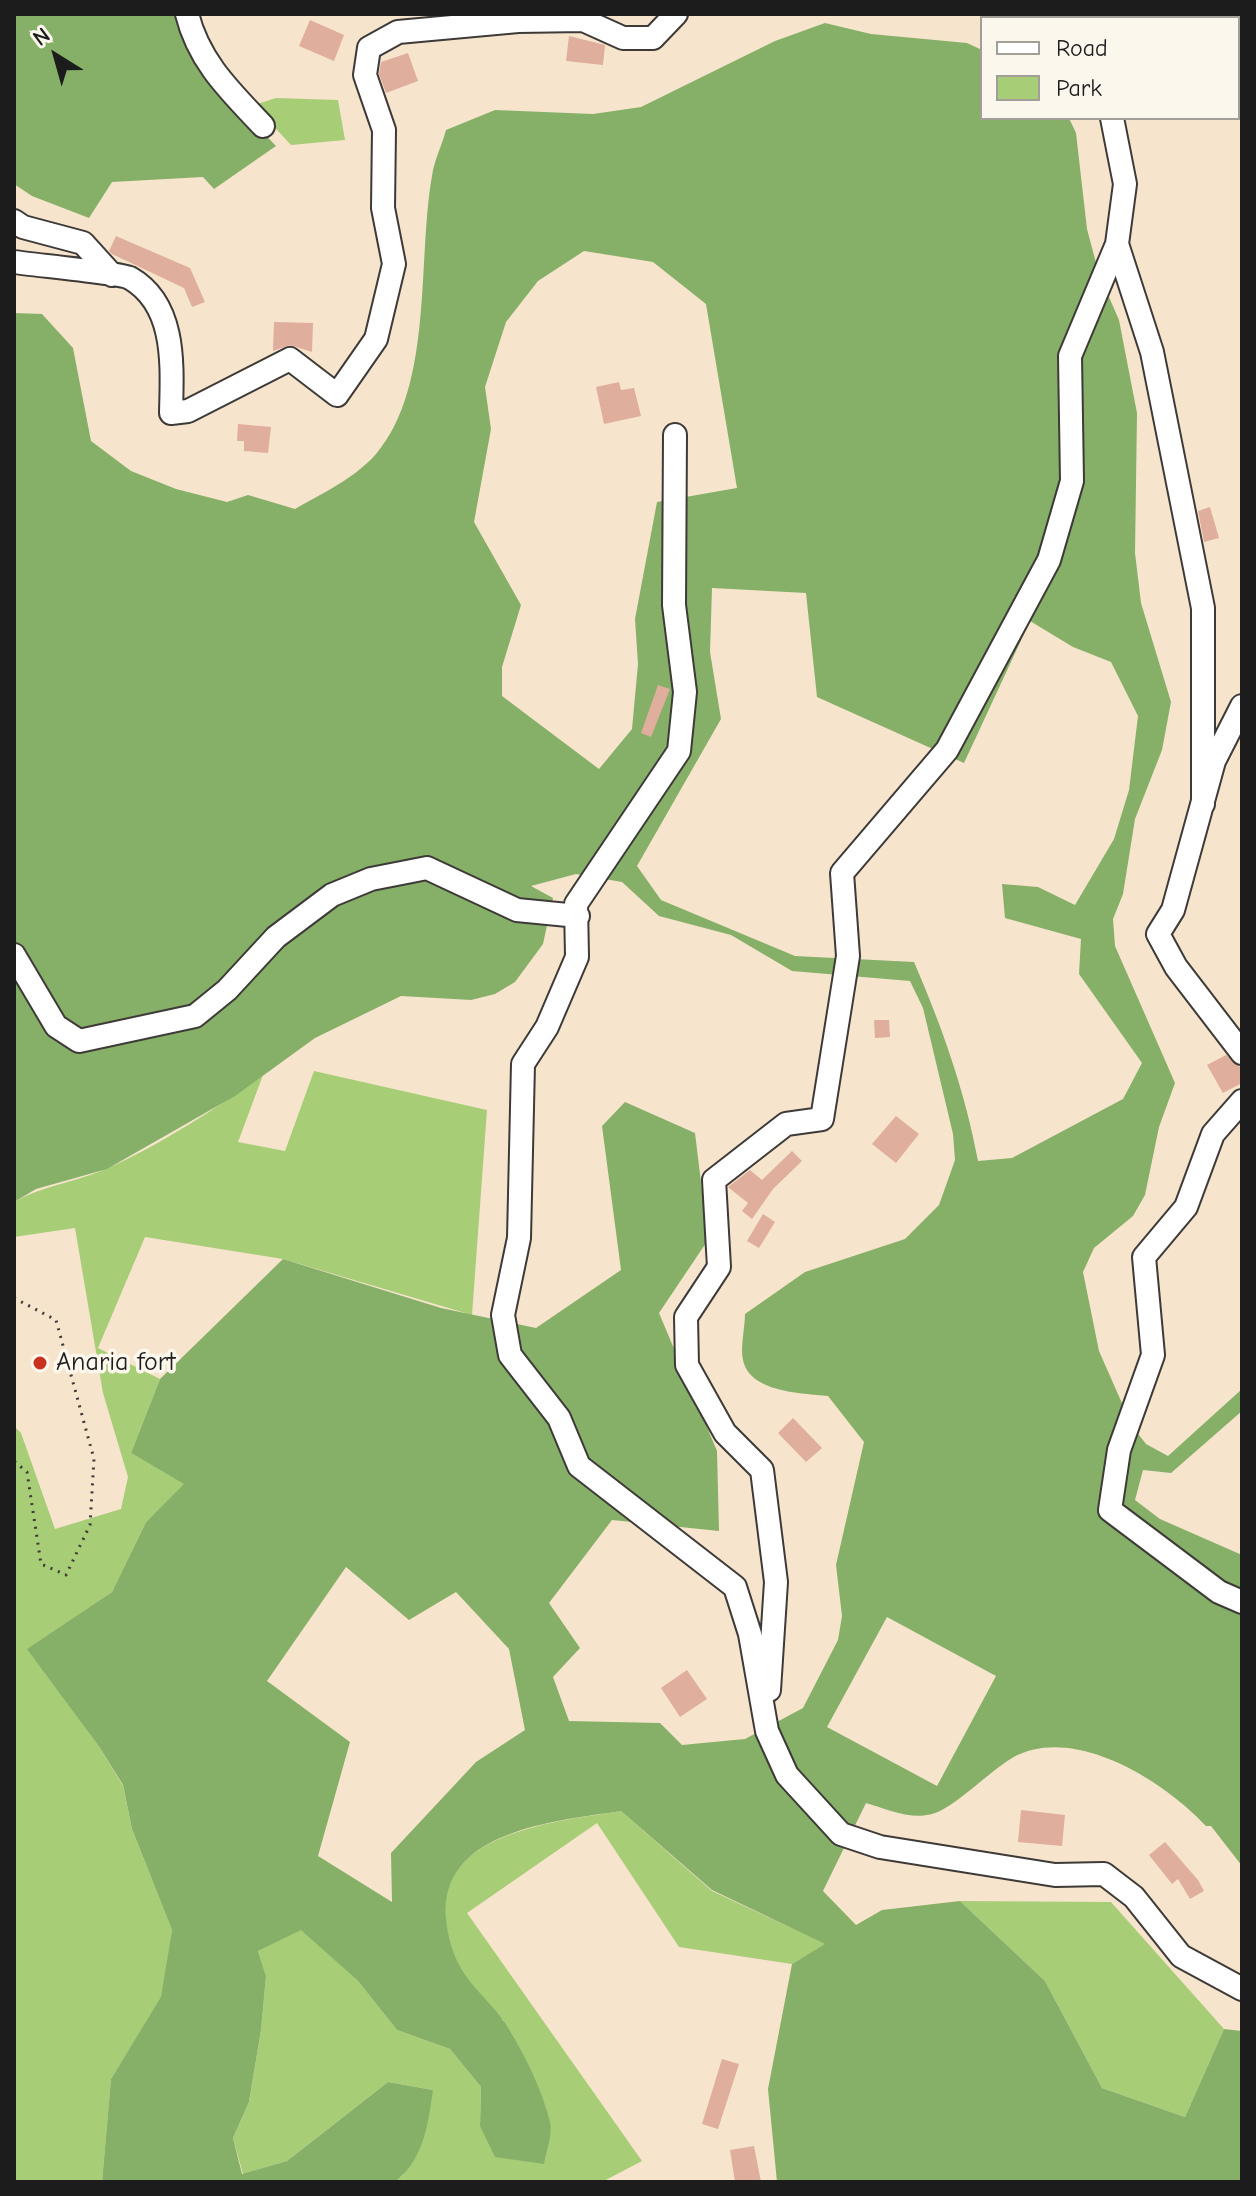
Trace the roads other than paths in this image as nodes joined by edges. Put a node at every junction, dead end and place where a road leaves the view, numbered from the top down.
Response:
1 (187, 14) edge
2 (676, 14) edge
3 (1112, 120) edge
4 (263, 126) dead end
5 (14, 221) edge
6 (1117, 244) junction
7 (14, 262) edge
8 (112, 275) junction
9 (675, 435) dead end
10 (1242, 706) edge
11 (1203, 804) junction
12 (578, 916) junction
13 (14, 955) edge
14 (1242, 1053) edge
15 (1242, 1101) edge
16 (1242, 1602) edge
17 (767, 1731) junction
18 (1242, 1989) edge

1 - 4 street
2 - 8 street
3 - 6 street
5 - 8 street
6 - 11 street
6 - 17 street
7 - 8 street
9 - 12 street
10 - 11 street
11 - 14 street
12 - 13 street
12 - 17 street
15 - 16 street
17 - 18 street

